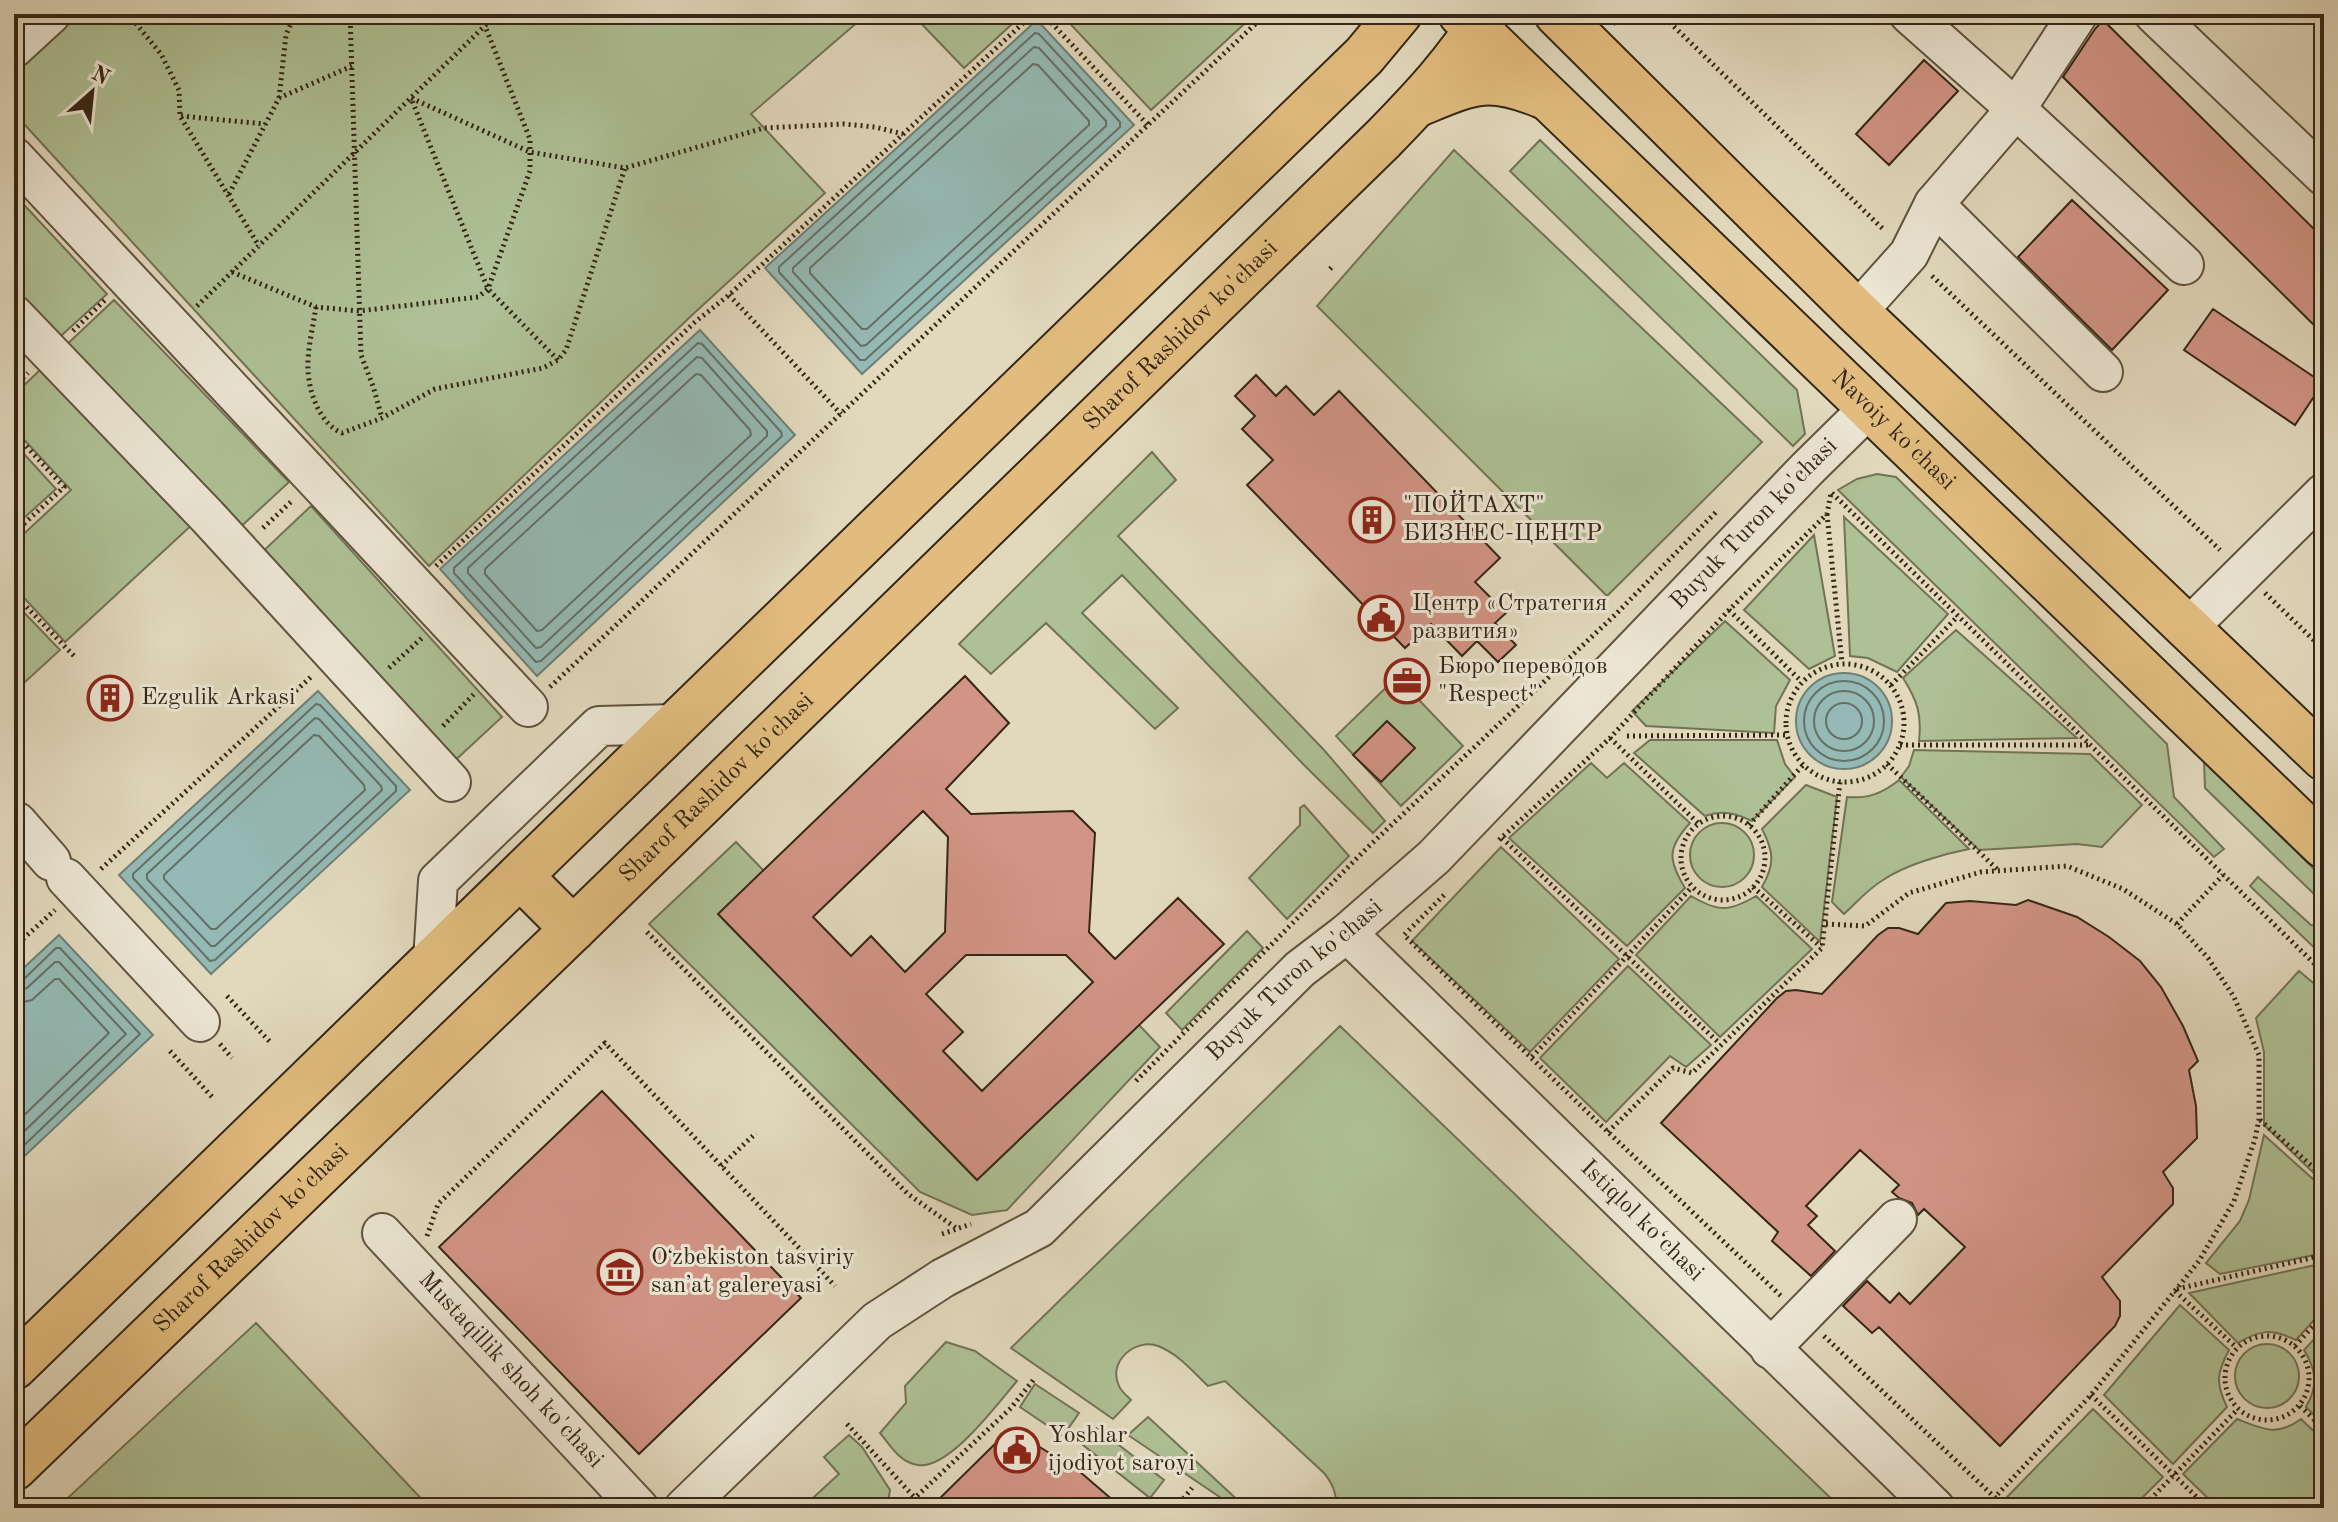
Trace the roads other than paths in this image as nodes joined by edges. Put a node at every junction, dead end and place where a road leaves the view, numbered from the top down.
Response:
1 (51, 14) edge
2 (1374, 14) edge
3 (1399, 14) edge
4 (1557, 14) edge
5 (1909, 14) edge
6 (2078, 14) edge
7 (2154, 14) edge
8 (1475, 19) edge
9 (14, 48) edge
10 (1364, 56) junction
11 (1548, 98) junction
12 (1416, 105) junction
13 (2016, 109) junction
14 (14, 157) edge
15 (2324, 176) edge
16 (1934, 204) junction
17 (2184, 265) dead end
18 (1857, 312) junction
19 (14, 315) edge
20 (2103, 372) dead end
21 (1869, 408) junction
22 (2324, 493) edge
23 (2188, 628) junction
24 (537, 699) road end
25 (676, 724) junction
26 (2324, 758) edge
27 (451, 782) dead end
28 (17, 822) dead end
29 (2324, 846) edge
30 (520, 876) junction
31 (573, 929) junction
32 (1347, 933) junction
33 (433, 961) junction
34 (214, 1009) road end
35 (1897, 1219) dead end
36 (382, 1233) dead end
37 (1770, 1349) junction
38 (14, 1367) edge
39 (14, 1468) edge
40 (639, 1508) edge
41 (684, 1508) edge
42 (1935, 1508) edge

1 - 9 street
2 - 10 main road
3 - 10 main road
4 - 18 main road
5 - 13 street
6 - 13 street
7 - 15 street
8 - 11 main road, Navoiy ko'chasi
8 - 12 main road, Sharof Rashidov ko'chasi
10 - 25 main road
11 - 12 main road, Sharof Rashidov ko'chasi
11 - 21 main road, Navoiy ko'chasi
12 - 31 main road, Sharof Rashidov ko'chasi
13 - 16 street
13 - 17 street
14 - 24 street
16 - 18 street
16 - 20 street
18 - 23 main road
19 - 27 street
21 - 29 main road, Navoiy ko'chasi
21 - 32 street, Buyuk Turon ko'chasi
22 - 23 street
23 - 26 main road
25 - 30 main road
25 - 33 street
28 - 34 street
30 - 31 main road
30 - 33 main road
31 - 39 main road, Sharof Rashidov ko'chasi
32 - 37 street, Istiqlol ko‘chasi
32 - 41 street, Buyuk Turon ko'chasi
33 - 38 main road
35 - 37 street
36 - 40 street, Mustaqillik shoh ko'chasi
37 - 42 street, Istiqlol ko‘chasi

